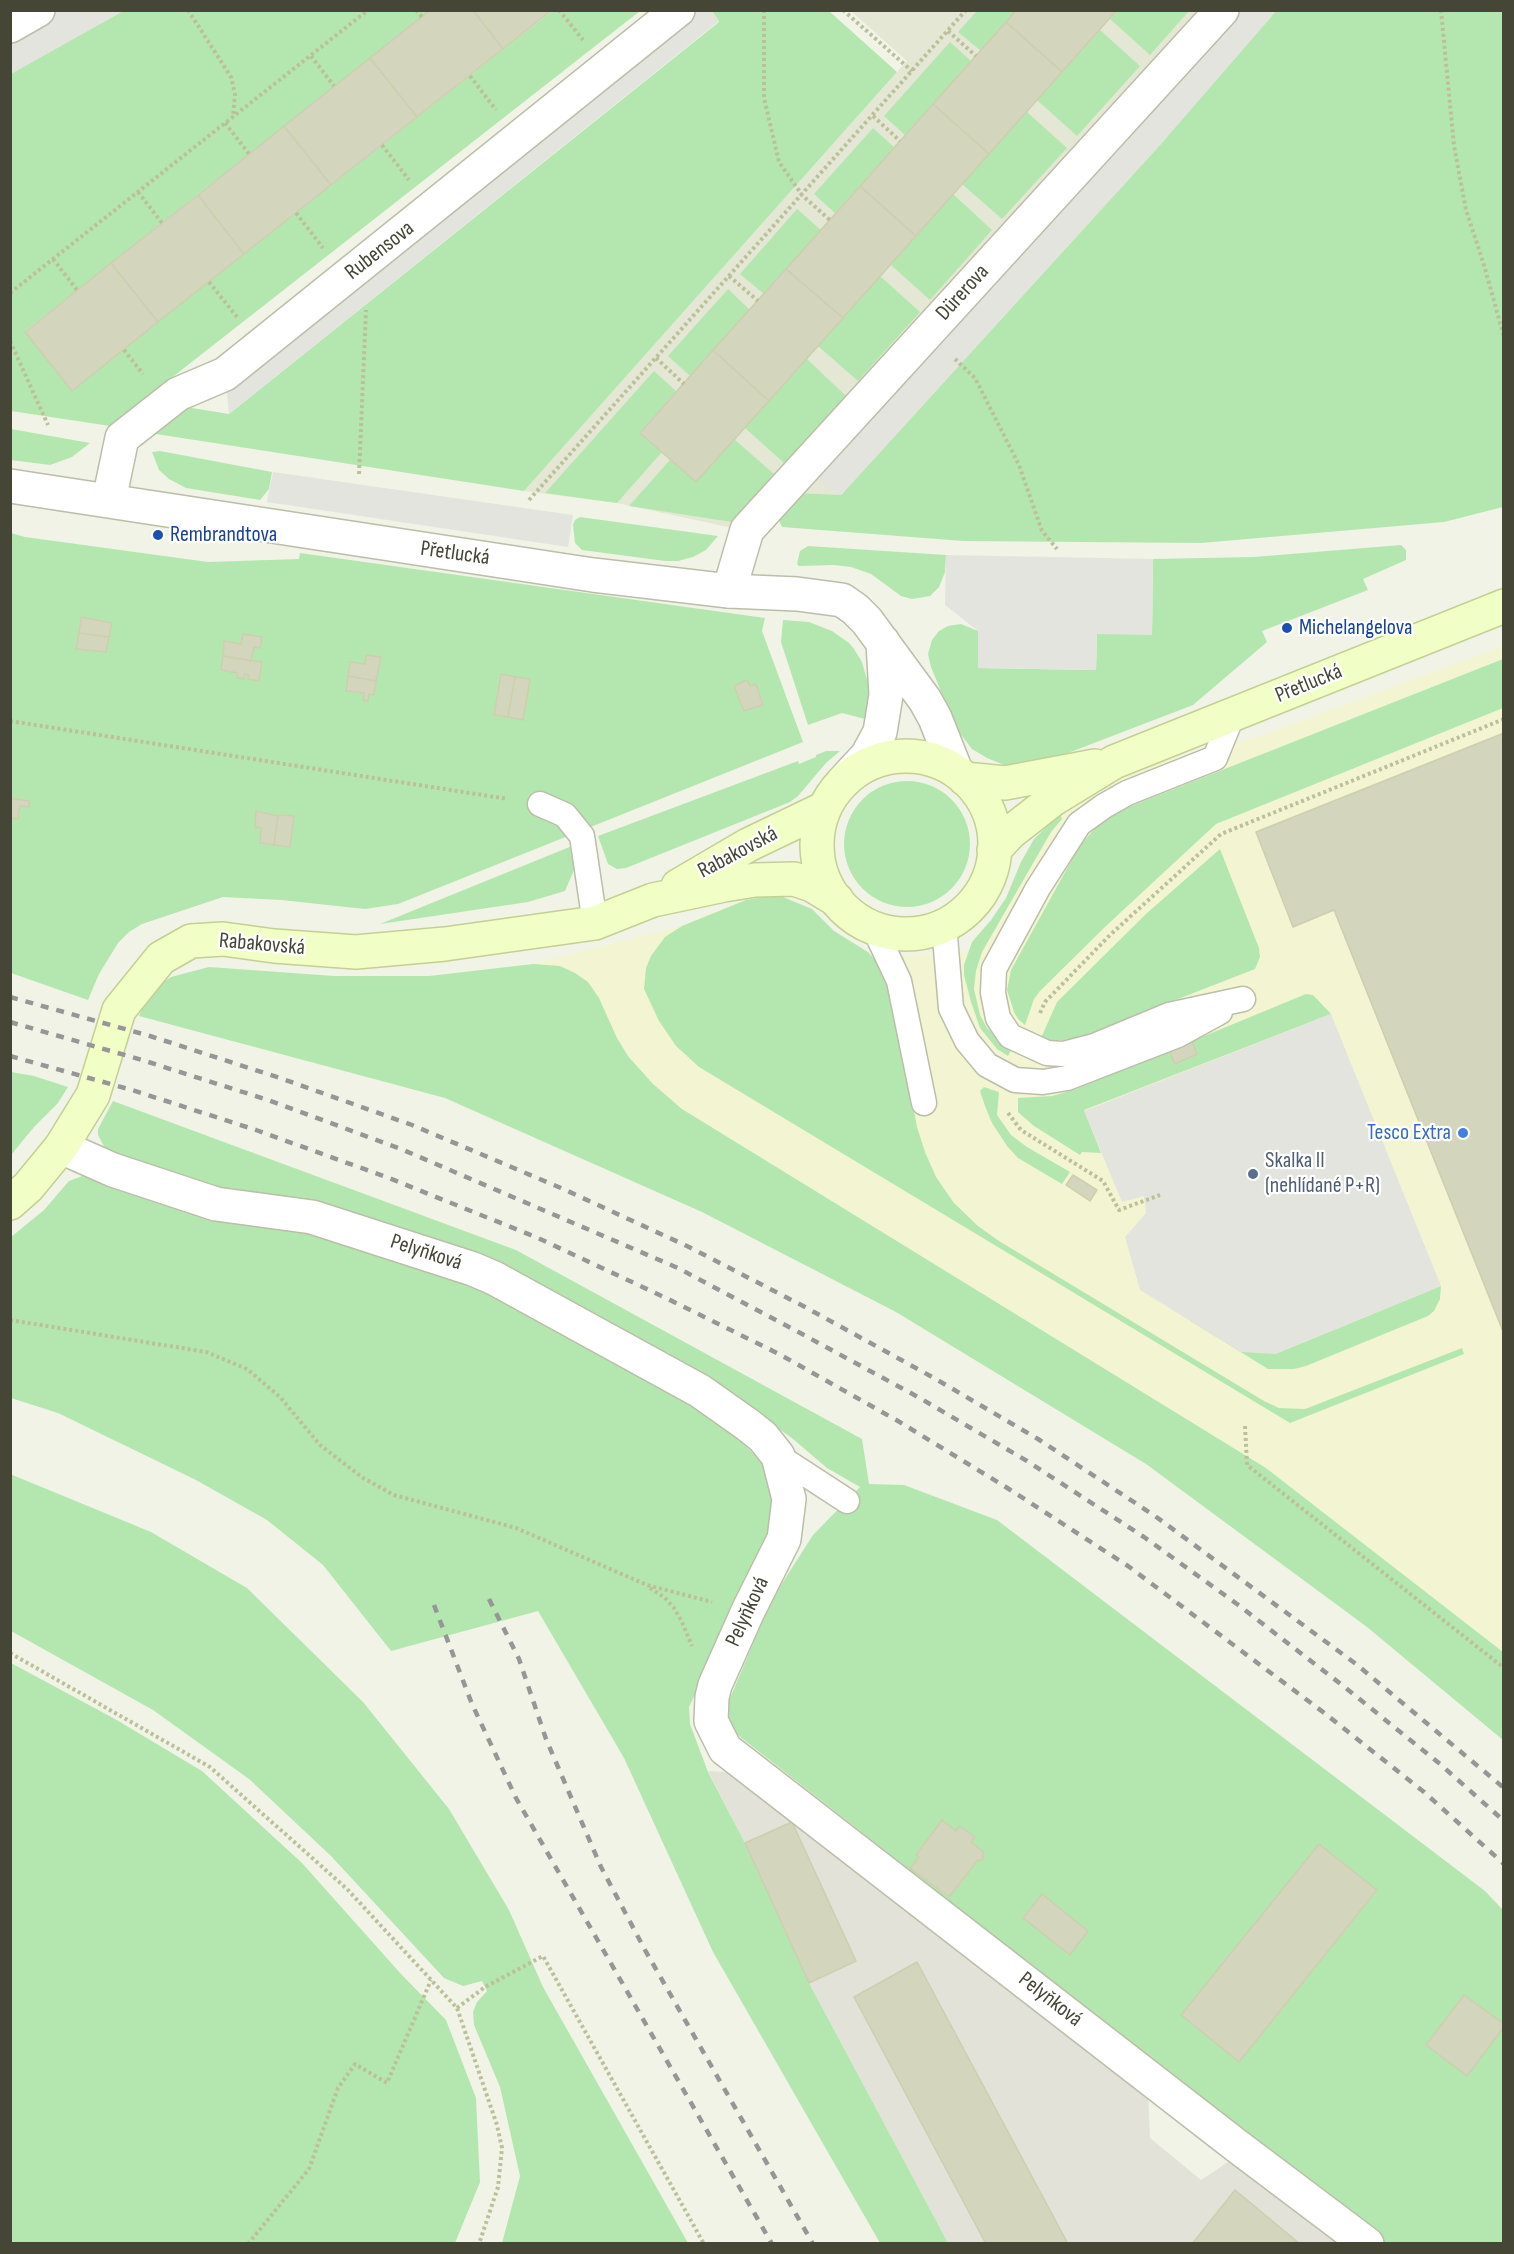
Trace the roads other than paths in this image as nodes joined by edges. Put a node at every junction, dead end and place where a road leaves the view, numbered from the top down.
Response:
1 (38, 10) edge
2 (678, 10) edge
3 (1222, 10) edge
4 (10, 26) edge
5 (10, 486) edge
6 (109, 500) junction
7 (729, 591) junction
8 (1503, 606) edge
9 (883, 642) junction
10 (1233, 714) junction
11 (1114, 762) junction
12 (961, 775) junction
13 (843, 782) junction
14 (540, 804) road end
15 (825, 808) junction
16 (994, 850) junction
17 (653, 900) junction
18 (837, 900) junction
19 (595, 923) junction
20 (944, 925) junction
21 (874, 928) junction
22 (924, 1103) dead end
23 (61, 1147) junction
24 (10, 1203) edge
25 (778, 1456) junction
26 (847, 1501) dead end
27 (1367, 2244) edge

1 - 4 street
2 - 6 street, Rubensova
3 - 7 street, Dürerova
5 - 6 street, Přetlucká
6 - 7 street, Přetlucká
7 - 9 street, Přetlucká
8 - 10 main road, Přetlucká
9 - 12 street, Přetlucká
9 - 13 street, Přetlucká
10 - 11 main road, Přetlucká
10 - 20 lane
11 - 12 main road, Přetlucká
11 - 16 main road, Přetlucká
12 - 13 main road, Přetlucká
12 - 16 main road, Přetlucká
13 - 15 main road, Přetlucká
14 - 19 lane
15 - 17 main road, Rabakovská
15 - 18 main road, Přetlucká
16 - 20 main road, Přetlucká
17 - 18 main road, Rabakovská
17 - 19 main road, Rabakovská
18 - 21 main road, Přetlucká
19 - 23 main road, Rabakovská
20 - 21 main road, Přetlucká
21 - 22 lane
23 - 24 main road, Rabakovská
23 - 25 street, Pelyňková
25 - 26 lane
25 - 27 street, Pelyňková

